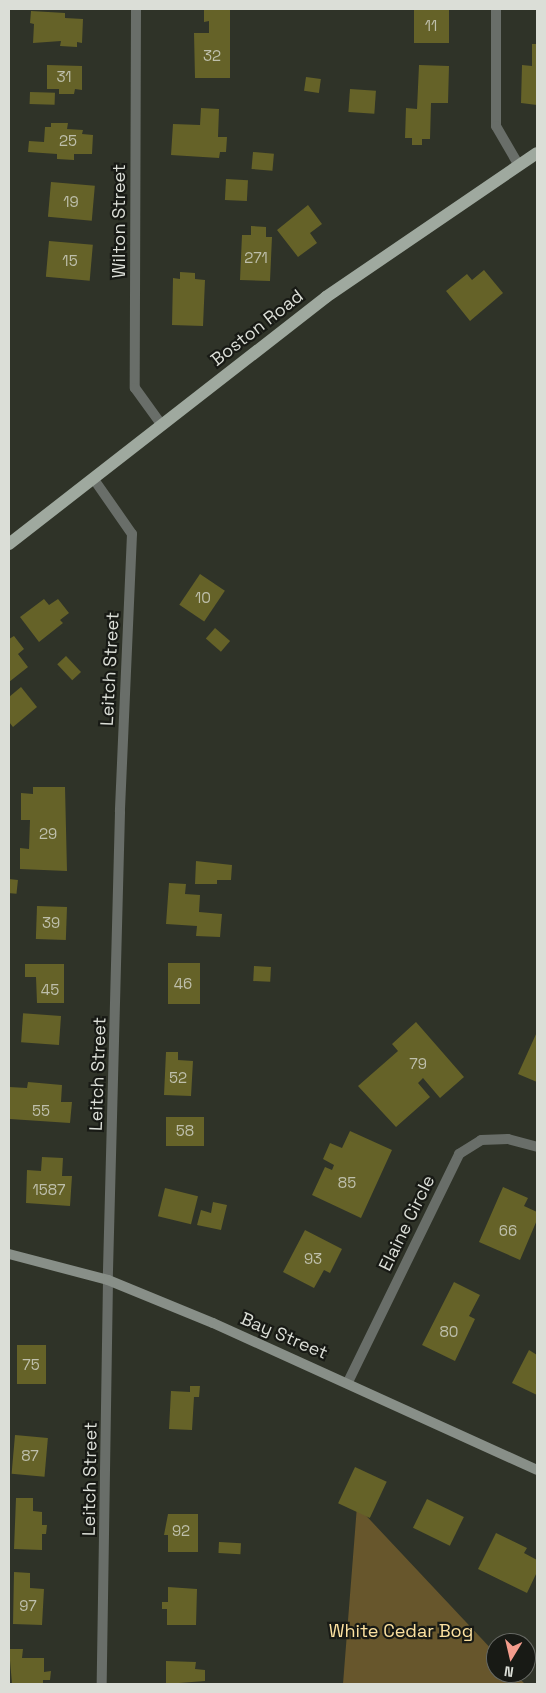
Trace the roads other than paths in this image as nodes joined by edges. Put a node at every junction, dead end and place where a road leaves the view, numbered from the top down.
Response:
1 (136, 9) edge
2 (496, 9) edge
3 (537, 153) edge
4 (518, 164) junction
5 (161, 424) junction
6 (93, 478) junction
7 (9, 544) edge
8 (537, 1147) edge
9 (9, 1254) edge
10 (108, 1280) junction
11 (348, 1382) junction
12 (537, 1470) edge
13 (102, 1684) edge

1 - 5 street, Wilton Street
2 - 4 street
3 - 4 main road, Boston Road
4 - 5 main road, Boston Road
5 - 6 main road, Boston Road
6 - 7 main road, Boston Road
6 - 10 street, Leitch Street
8 - 11 street, Elaine Circle
9 - 10 main road, Bay Street
10 - 11 main road, Bay Street
10 - 13 street, Leitch Street
11 - 12 main road, Bay Street

